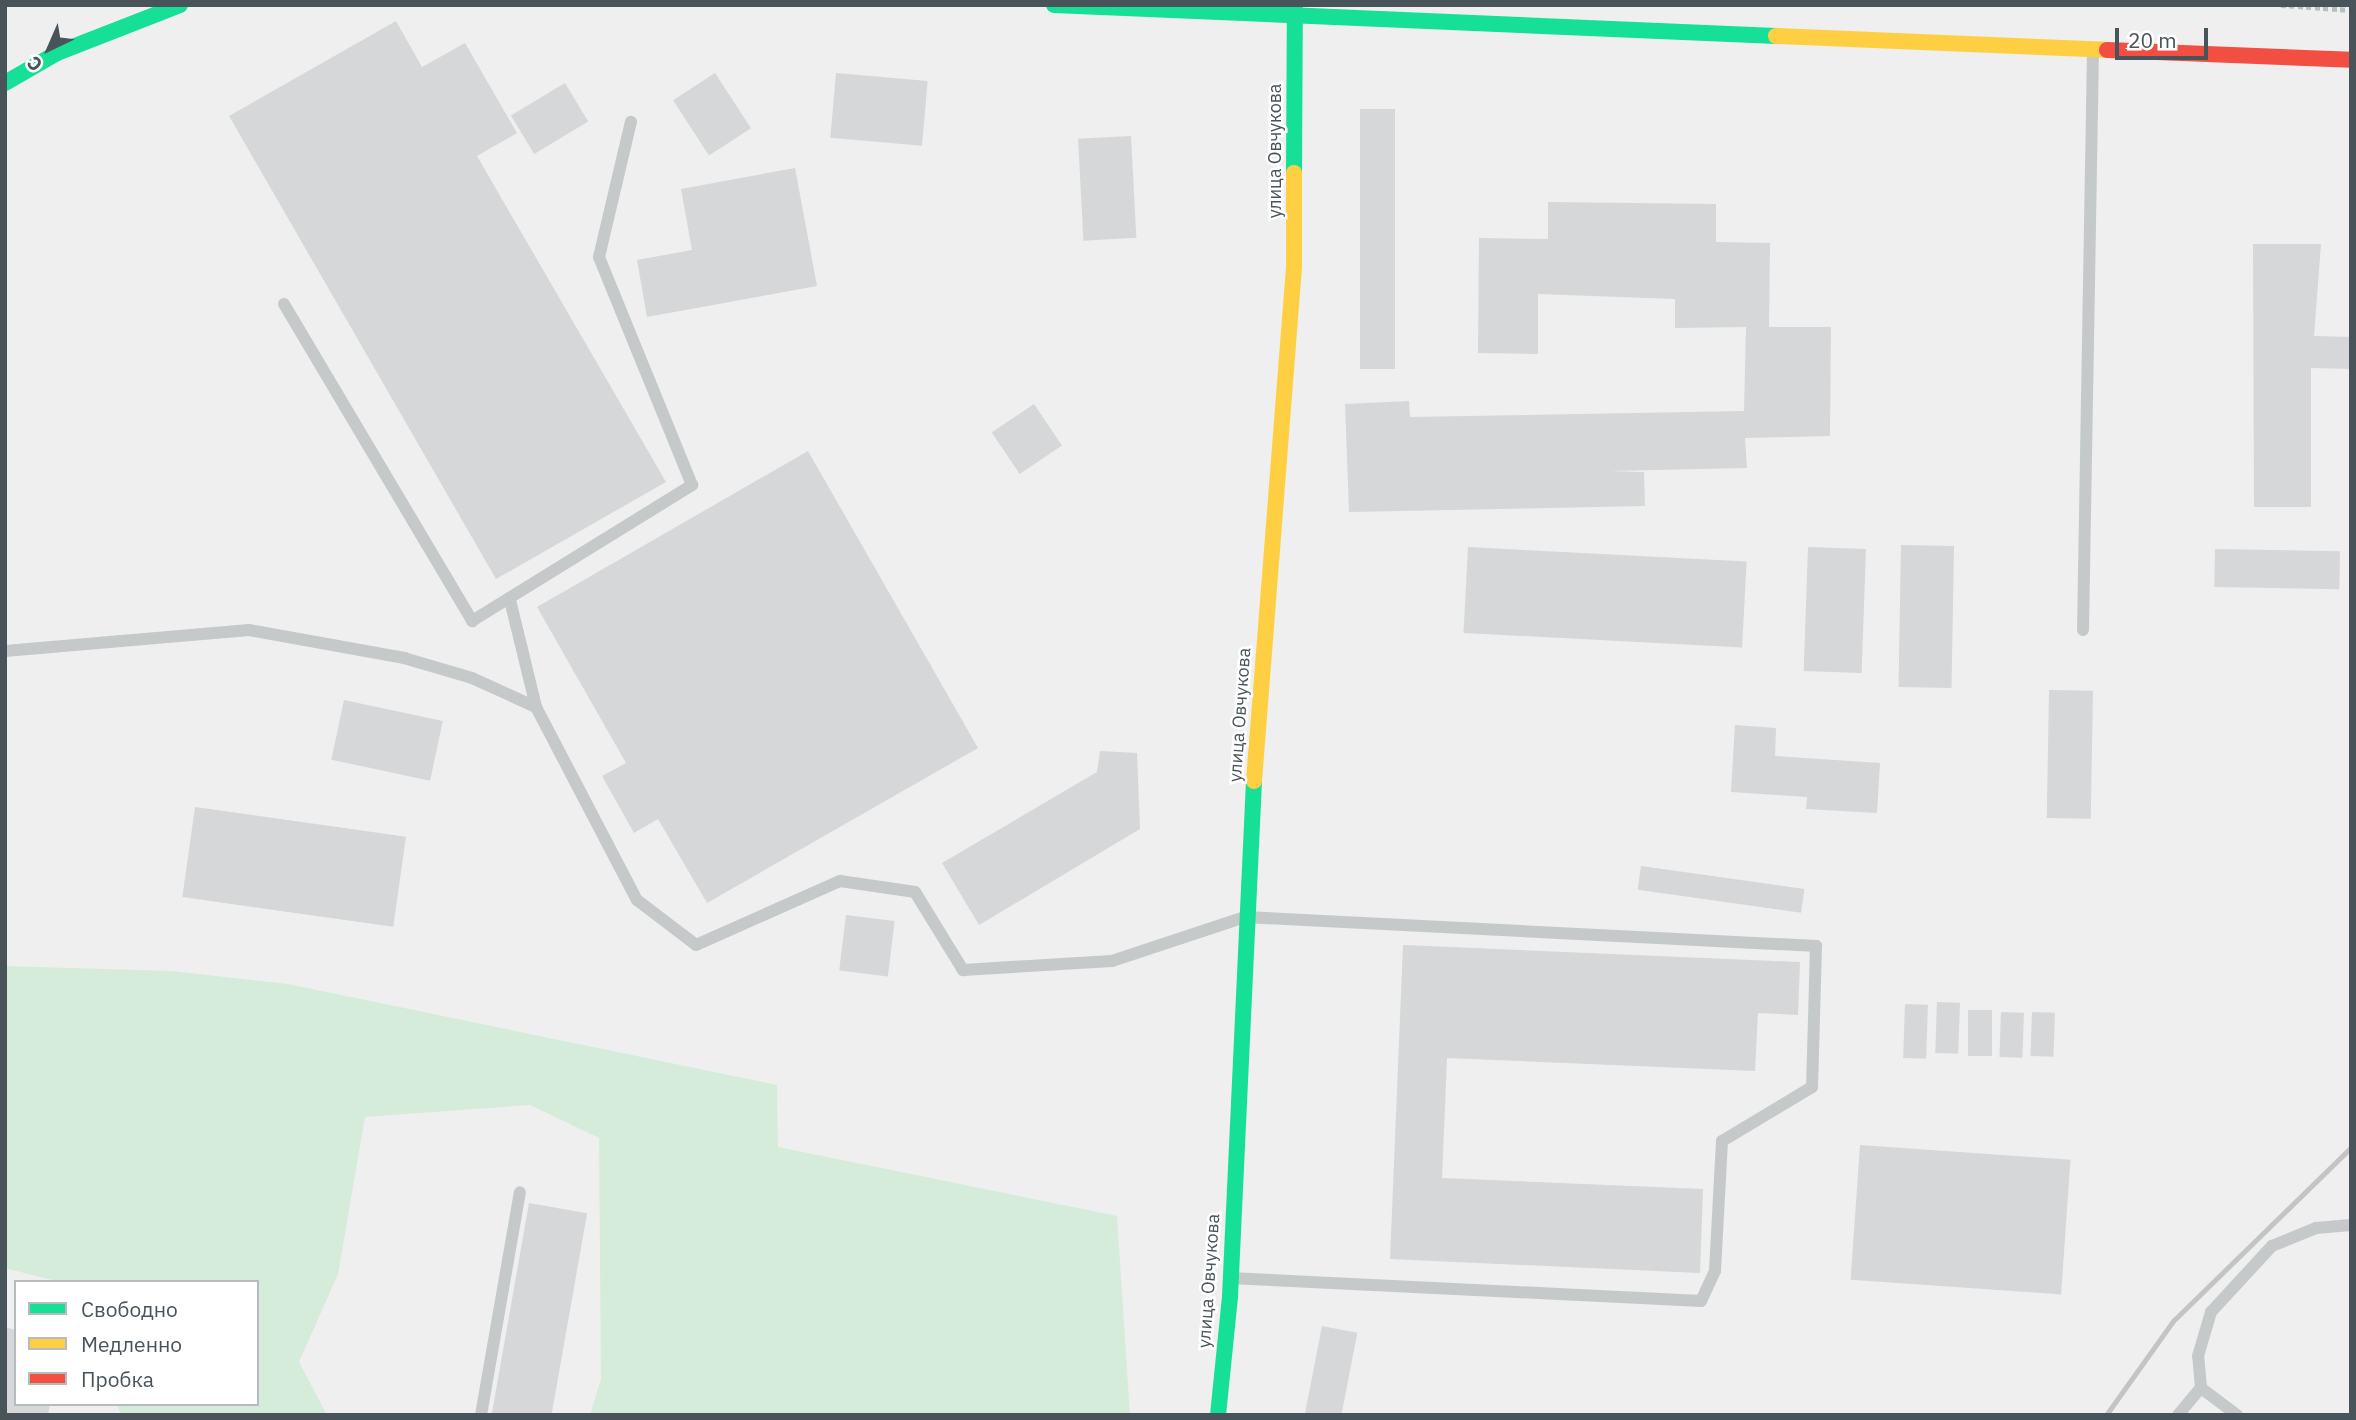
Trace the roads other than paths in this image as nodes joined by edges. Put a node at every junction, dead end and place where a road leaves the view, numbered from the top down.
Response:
1 (180, 5) edge
2 (1054, 5) edge
3 (1294, 12) edge
4 (2094, 47) junction
5 (2351, 60) edge
6 (5, 83) edge
7 (631, 122) dead end
8 (284, 304) dead end
9 (510, 600) junction
10 (2083, 630) dead end
11 (5, 651) edge
12 (536, 707) junction
13 (1245, 917) junction
14 (520, 1192) dead end
15 (2351, 1225) edge
16 (1231, 1278) junction
17 (2201, 1388) junction
18 (481, 1415) edge
19 (1218, 1415) edge
20 (2178, 1415) edge
21 (2237, 1415) edge

1 - 6 main road
2 - 3 main road
3 - 4 main road
3 - 13 main road, улица Овчукова
4 - 5 main road
4 - 10 lane
7 - 9 lane
8 - 9 lane
9 - 12 lane
11 - 12 lane
12 - 13 lane
13 - 16 main road, улица Овчукова
13 - 16 lane
14 - 18 lane
15 - 17 lane
16 - 19 main road, улица Овчукова
17 - 20 lane
17 - 21 lane

